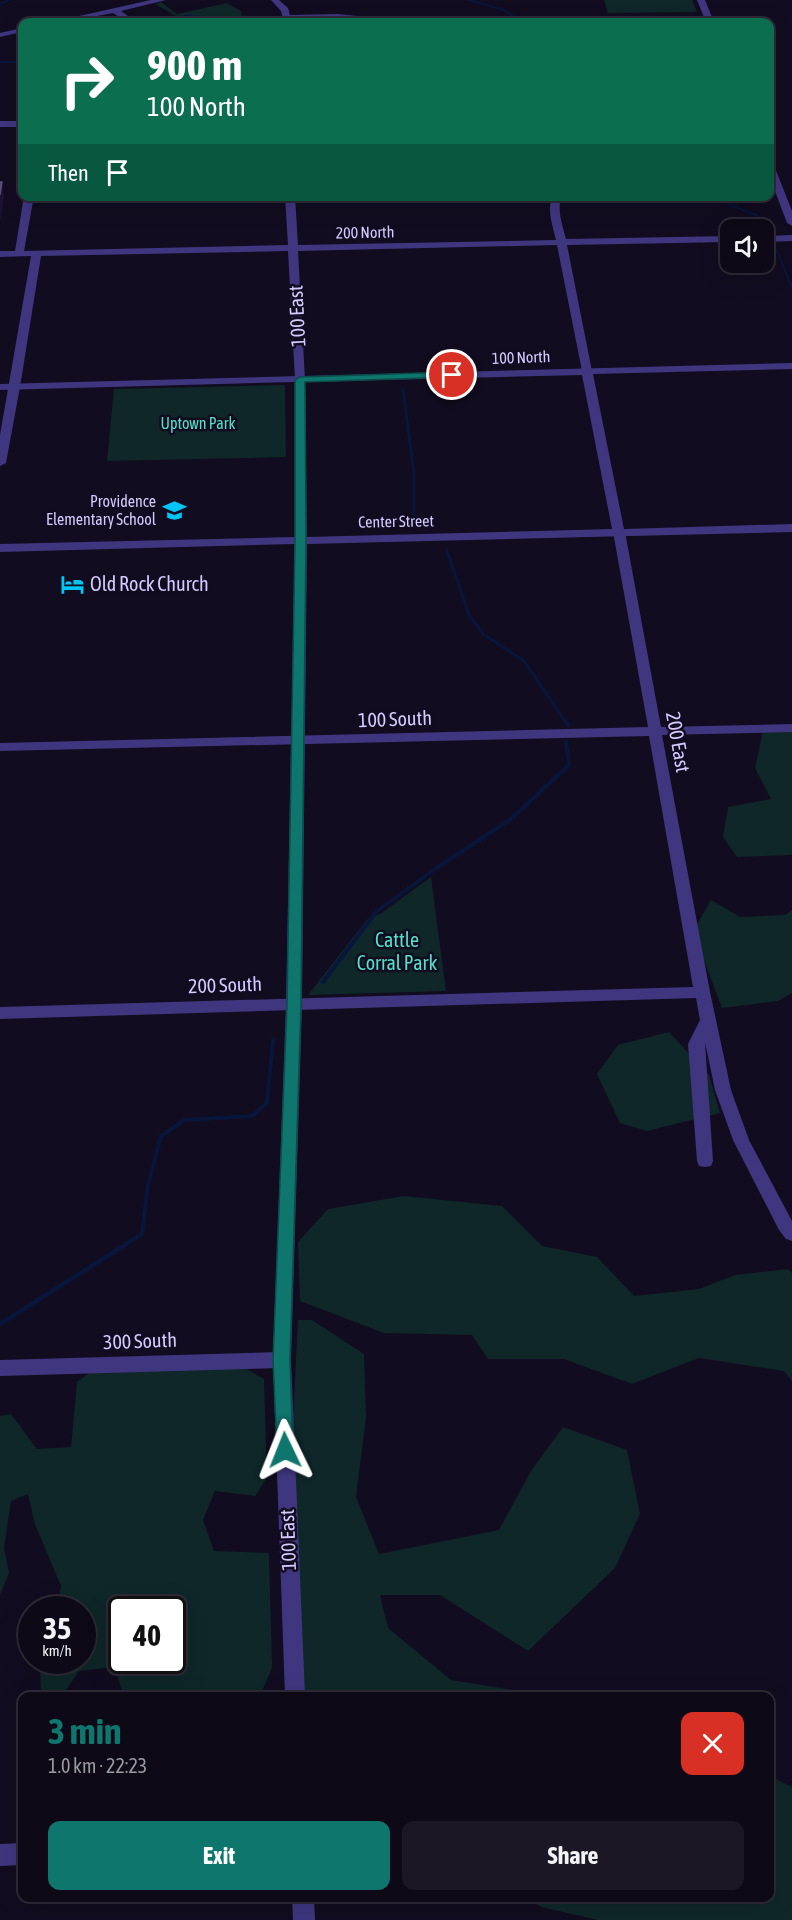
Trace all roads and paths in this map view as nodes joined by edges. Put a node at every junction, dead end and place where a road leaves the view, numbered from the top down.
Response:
1 (162, 0) edge
2 (275, 0) edge
3 (701, 0) edge
4 (114, 10) junction
5 (75, 18) edge
6 (126, 18) edge
7 (287, 18) edge
8 (313, 18) edge
9 (357, 18) edge
10 (708, 18) edge
11 (18, 31) edge
12 (0, 34) edge
13 (0, 124) edge
14 (18, 124) edge
15 (774, 178) edge
16 (28, 201) edge
17 (290, 201) edge
18 (555, 201) edge
19 (792, 222) edge
20 (792, 238) edge
21 (720, 239) edge
22 (774, 239) edge
23 (563, 243) junction
24 (294, 249) junction
25 (0, 254) edge
26 (19, 254) junction
27 (36, 254) junction
28 (792, 366) edge
29 (587, 371) junction
30 (300, 380) junction
31 (0, 387) edge
32 (15, 387) junction
33 (0, 463) edge
34 (792, 528) edge
35 (619, 532) junction
36 (301, 540) junction
37 (0, 548) edge
38 (792, 728) edge
39 (656, 731) junction
40 (299, 741) junction
41 (0, 747) edge
42 (702, 993) junction
43 (294, 1004) junction
44 (0, 1013) edge
45 (708, 1020) junction
46 (705, 1161) dead end
47 (792, 1234) edge
48 (282, 1360) junction
49 (0, 1368) edge
50 (295, 1692) edge
51 (18, 1854) edge
52 (0, 1855) edge
53 (303, 1902) edge
54 (304, 1920) edge

1 - 4 street
2 - 7 street
3 - 10 street
4 - 5 street
4 - 6 street
8 - 9 street
11 - 12 street
13 - 14 street
15 - 19 street
16 - 26 street
17 - 24 street, 100 East
18 - 23 street, 200 East
20 - 22 street
21 - 23 street, 200 North
23 - 24 street, 200 North
23 - 29 street, 200 East
24 - 27 street, 200 North
24 - 30 street, 100 East
25 - 26 street, 200 North
26 - 27 street, 200 North
27 - 32 street
28 - 29 street, 100 North
29 - 30 street, 100 North
29 - 35 street, 200 East
30 - 32 street, 100 North
30 - 36 street, 100 East
31 - 32 street, 100 North
32 - 33 street
34 - 35 street, Center Street
35 - 36 street, Center Street
35 - 39 street, 200 East
36 - 37 street, Center Street
36 - 40 street, 100 East
38 - 39 street, 100 South
39 - 40 street, 100 South
39 - 42 street, 200 East
40 - 41 street, 100 South
40 - 43 street, 100 East
42 - 43 street, 200 South
42 - 45 street, 200 East
43 - 44 street, 200 South
43 - 48 street, 100 East
45 - 46 street
45 - 47 street, 200 East
48 - 49 street, 300 South
48 - 50 street, 100 East
51 - 52 street
53 - 54 street

